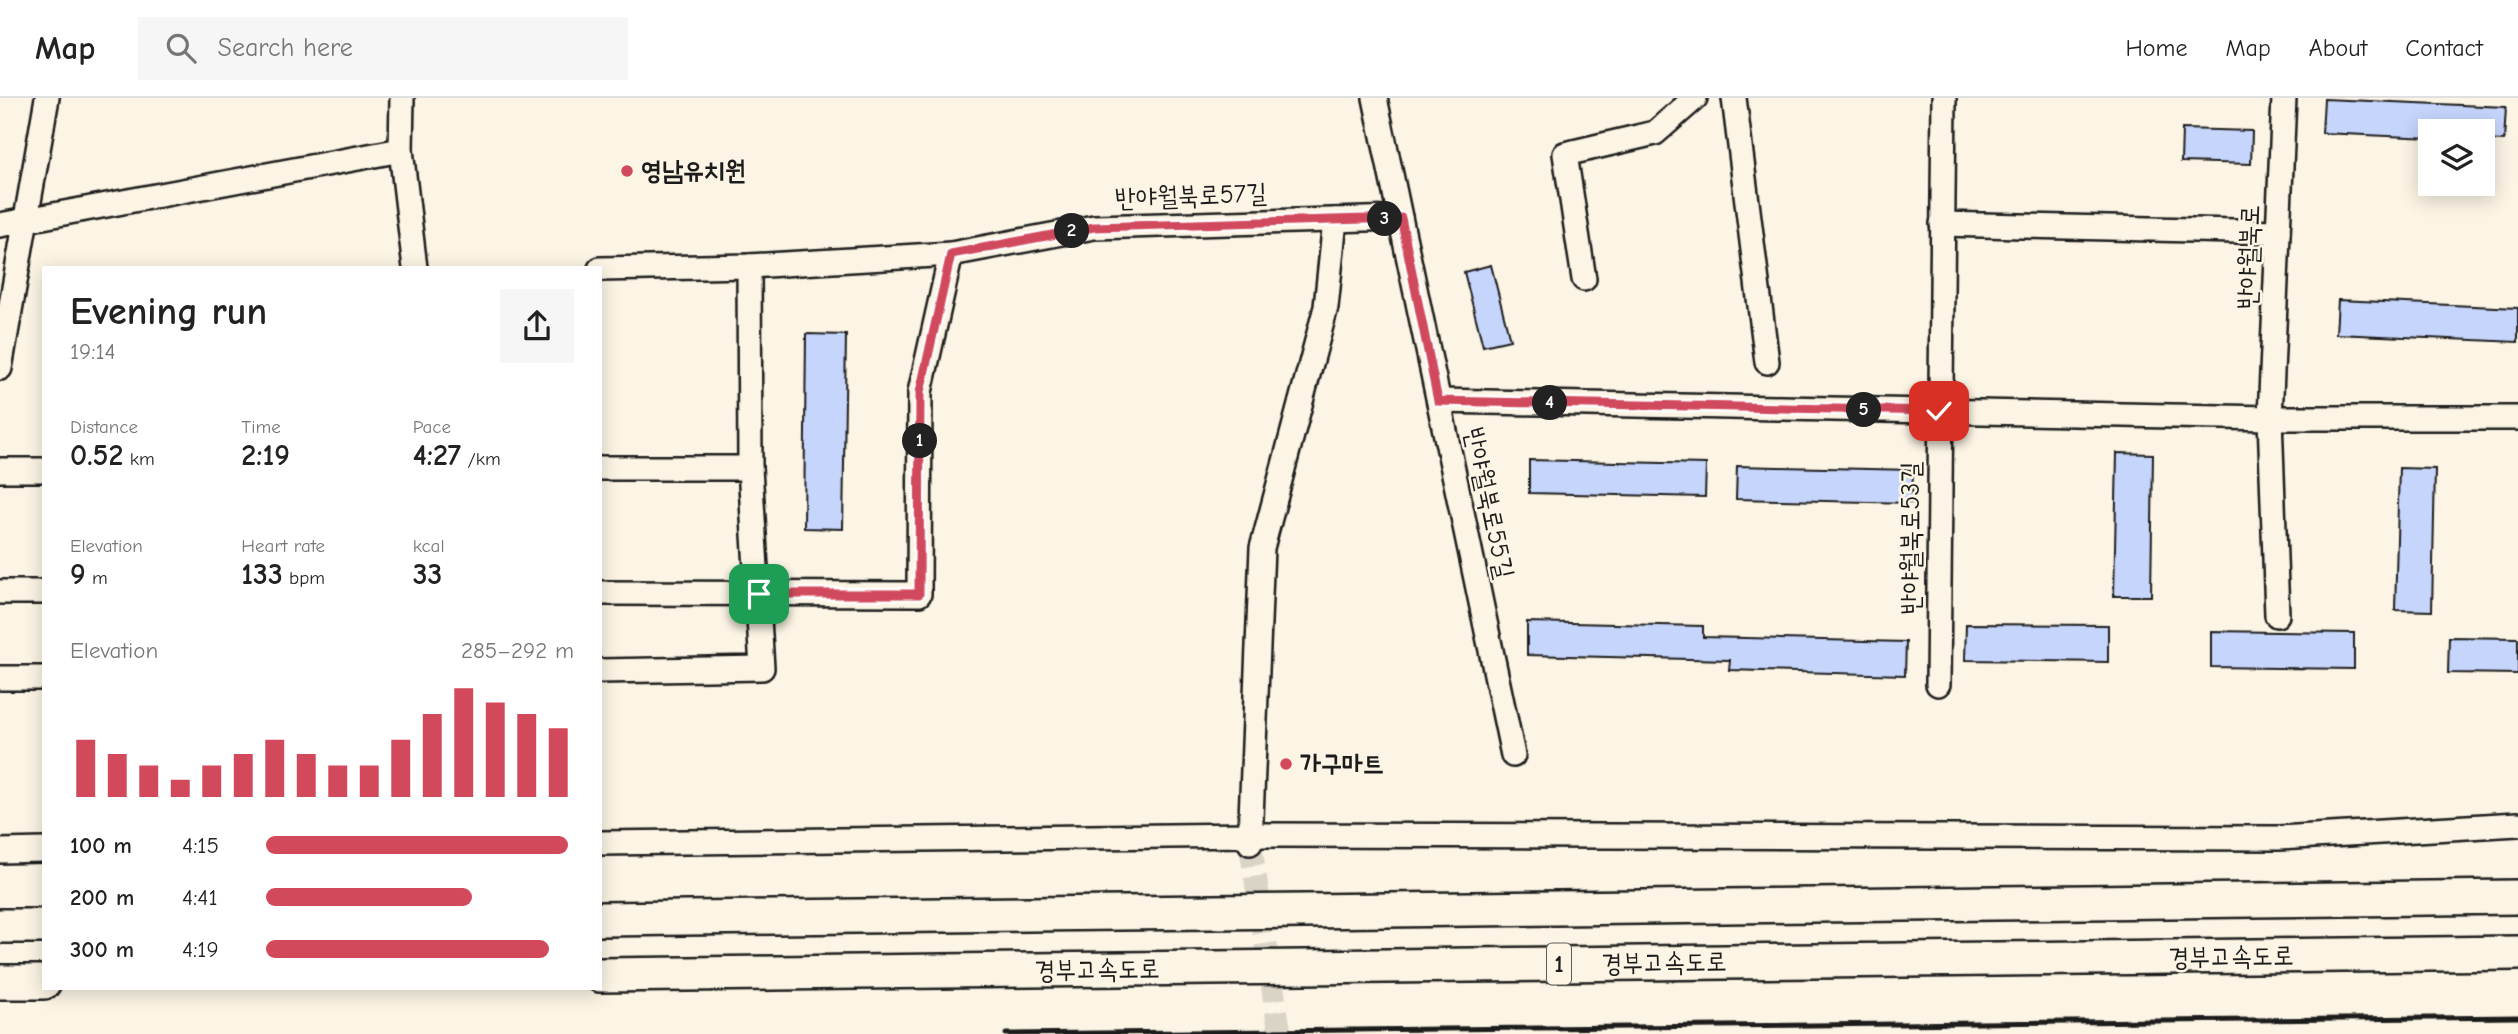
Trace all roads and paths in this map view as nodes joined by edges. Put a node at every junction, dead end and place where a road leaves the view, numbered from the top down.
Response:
1 (47, 98) edge
2 (402, 98) edge
3 (1375, 98) edge
4 (1695, 98) edge
5 (1734, 98) edge
6 (1944, 98) edge
7 (2284, 98) edge
8 (401, 150) junction
9 (1401, 218) junction
10 (26, 220) junction
11 (1335, 220) junction
12 (1942, 224) junction
13 (0, 225) edge
14 (2278, 232) junction
15 (951, 254) junction
16 (415, 266) edge
17 (749, 266) junction
18 (602, 269) edge
19 (1584, 279) dead end
20 (1767, 362) dead end
21 (0, 368) edge
22 (1438, 401) junction
23 (1939, 411) junction
24 (2270, 418) junction
25 (2518, 418) edge
26 (750, 467) junction
27 (602, 468) edge
28 (0, 470) edge
29 (42, 470) edge
30 (0, 592) edge
31 (42, 592) edge
32 (602, 593) edge
33 (759, 594) junction
34 (2277, 615) dead end
35 (602, 671) edge
36 (0, 678) edge
37 (42, 678) edge
38 (1938, 684) dead end
39 (1513, 755) dead end
40 (2518, 824) edge
41 (1250, 839) junction
42 (602, 843) edge
43 (42, 850) edge
44 (0, 851) edge
45 (2518, 897) edge
46 (602, 919) edge
47 (0, 926) edge
48 (42, 926) edge
49 (2518, 953) edge
50 (602, 975) edge
51 (0, 982) edge
52 (42, 982) edge

1 - 10 street
2 - 8 street
3 - 9 street, 반야월북로55길
4 - 19 street
5 - 20 street
6 - 12 street, 반야월북로53길
7 - 14 street, 반야월북로
8 - 10 street
8 - 16 street
9 - 11 street, 반야월북로57길
9 - 22 street, 반야월북로55길
10 - 13 street
10 - 21 street
11 - 15 street, 반야월북로57길
11 - 41 street
12 - 14 street
12 - 23 street, 반야월북로53길
14 - 24 street, 반야월북로
15 - 17 street, 반야월북로57길
15 - 33 street
17 - 18 street, 반야월북로57길
17 - 26 street
22 - 23 street
22 - 39 street, 반야월북로55길
23 - 24 street
23 - 38 street, 반야월북로53길
24 - 25 street
24 - 34 street, 반야월북로
26 - 27 street
26 - 33 street
28 - 29 street
30 - 31 street
32 - 33 street
33 - 35 street
36 - 37 street
40 - 41 street
41 - 42 street
43 - 44 street
45 - 46 highway, 1
47 - 48 highway
49 - 50 highway, 경부고속도로 / 1
51 - 52 highway

